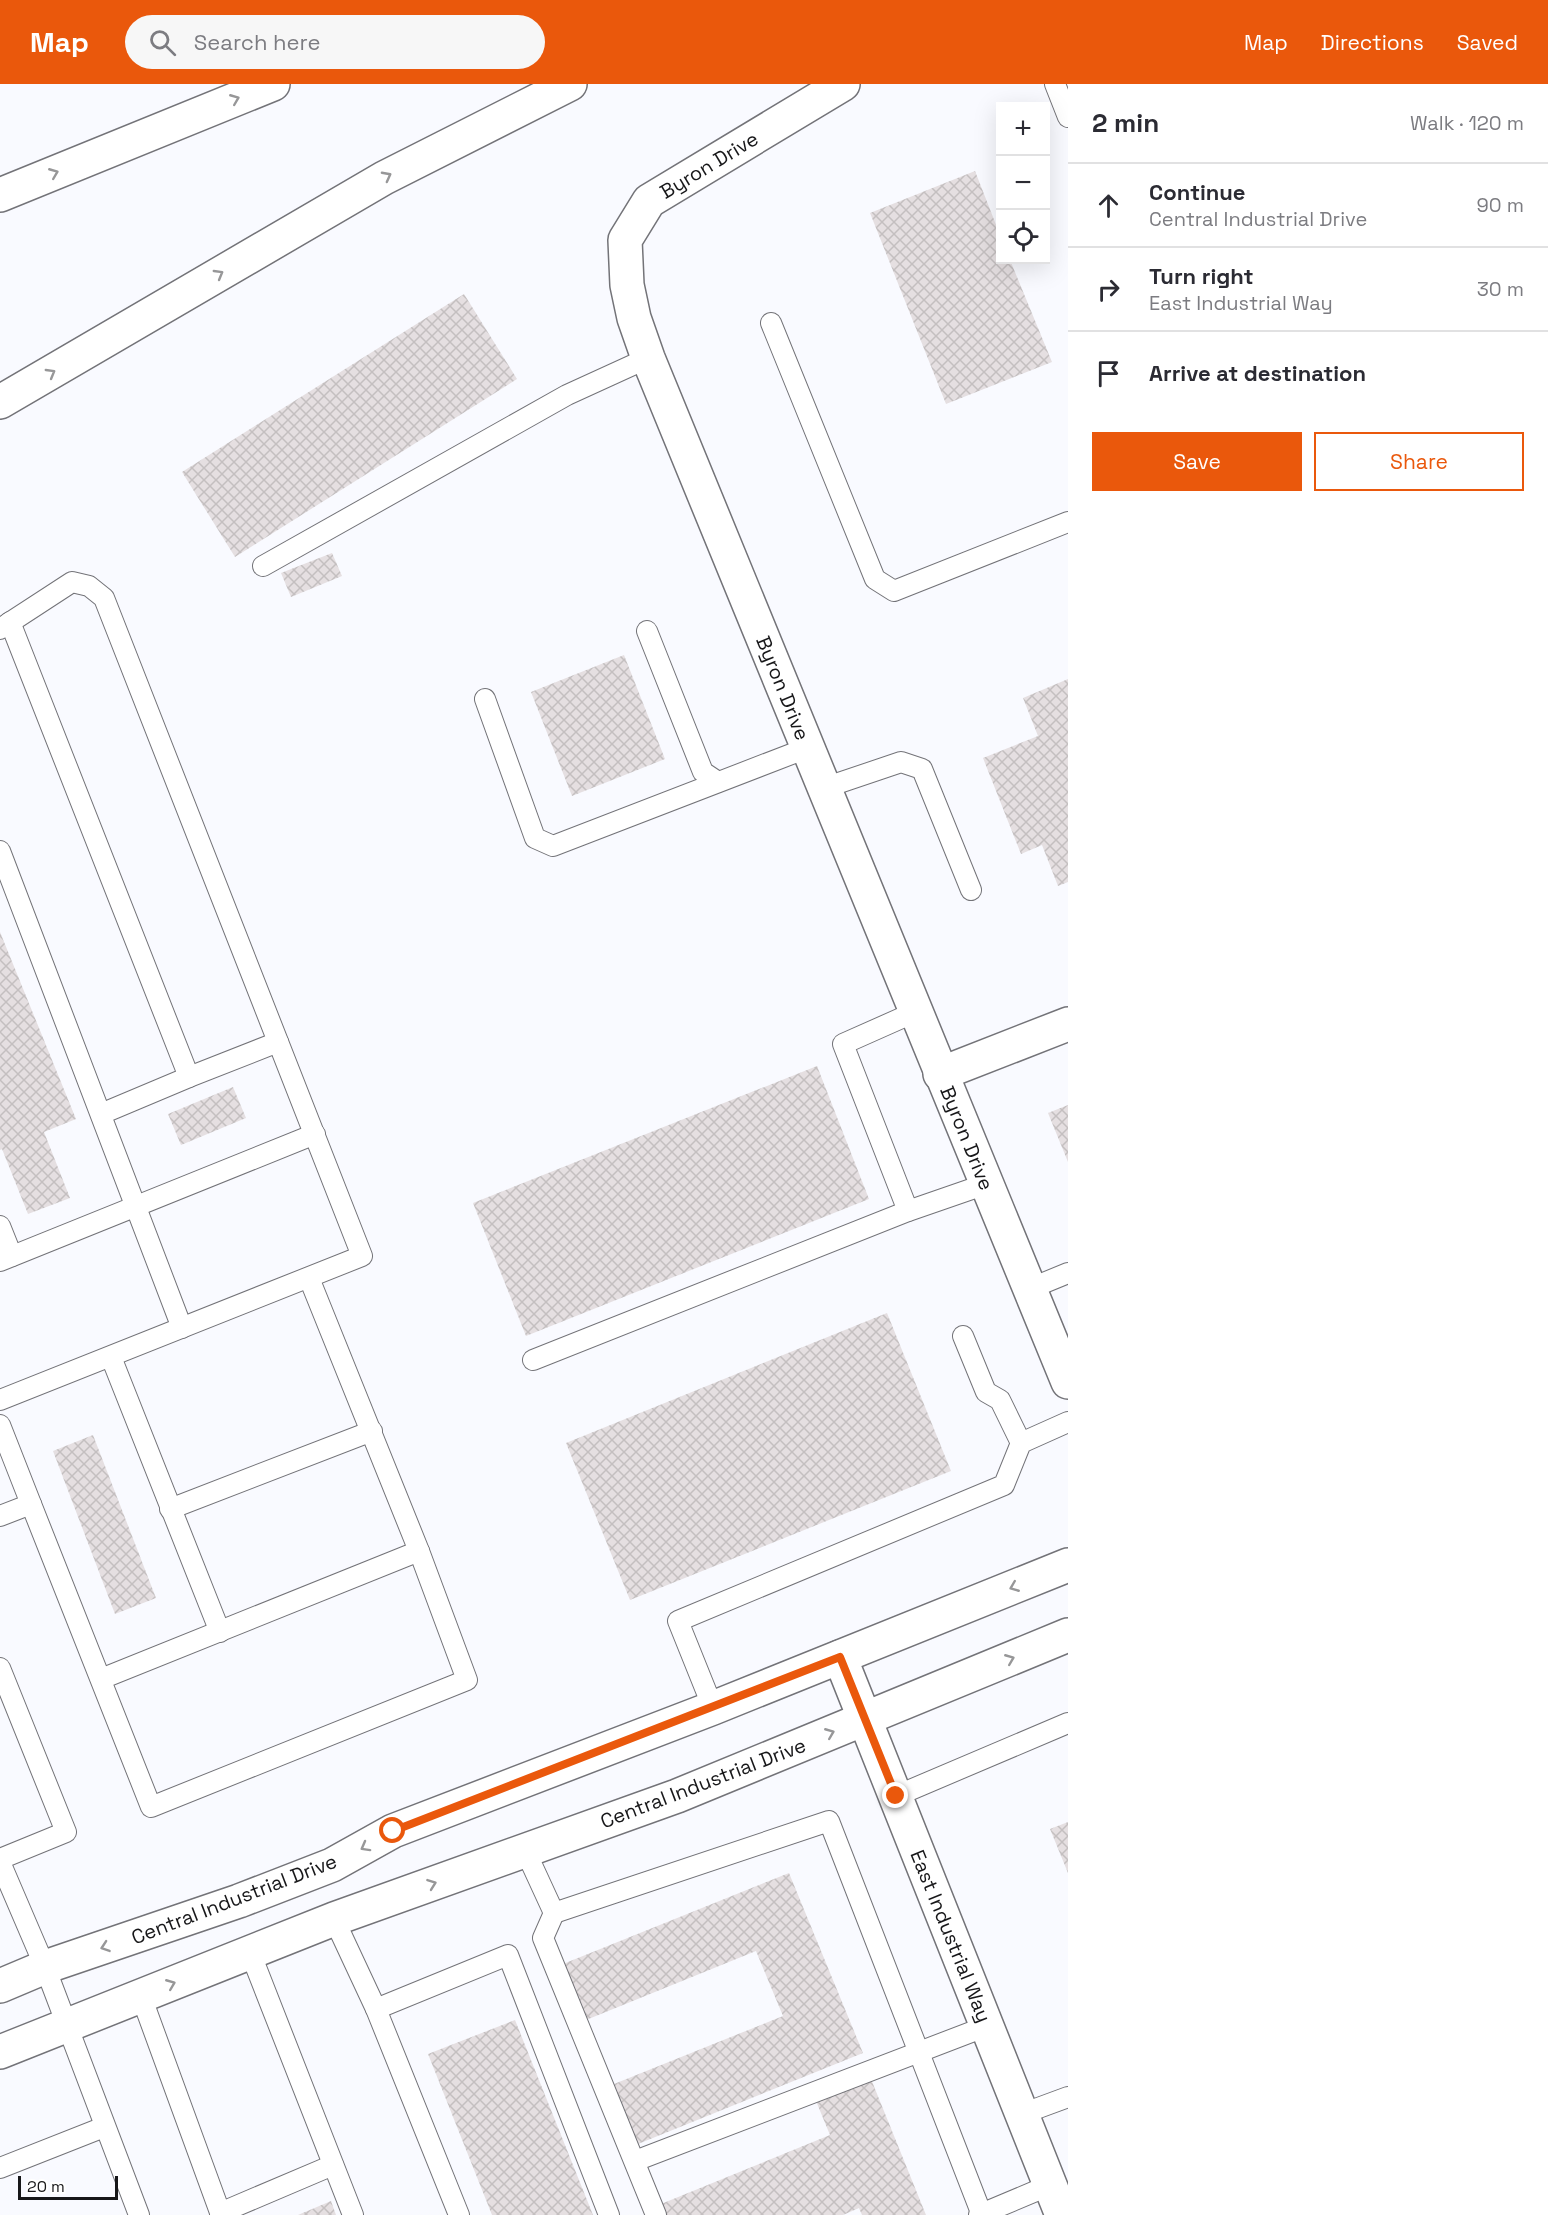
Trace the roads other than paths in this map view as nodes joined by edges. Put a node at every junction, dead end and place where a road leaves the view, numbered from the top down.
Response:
1 (273, 84) edge
2 (570, 84) edge
3 (843, 84) edge
4 (1055, 84) edge
5 (1068, 117) edge
6 (0, 195) edge
7 (771, 323) dead end
8 (648, 358) junction
9 (0, 402) edge
10 (1068, 522) edge
11 (263, 566) dead end
12 (5, 625) edge
13 (647, 631) dead end
14 (485, 699) dead end
15 (807, 748) junction
16 (718, 782) junction
17 (824, 788) junction
18 (0, 851) edge
19 (7, 890) edge
20 (971, 890) dead end
21 (915, 1012) junction
22 (1068, 1024) edge
23 (278, 1042) junction
24 (940, 1074) junction
25 (189, 1077) junction
26 (101, 1113) junction
27 (315, 1134) junction
28 (986, 1184) junction
29 (137, 1208) junction
30 (908, 1211) junction
31 (0, 1226) edge
32 (6, 1258) edge
33 (1068, 1273) edge
34 (309, 1278) junction
35 (1029, 1289) junction
36 (182, 1328) junction
37 (963, 1336) dead end
38 (111, 1357) junction
39 (533, 1360) dead end
40 (1068, 1382) edge
41 (0, 1400) edge
42 (1068, 1422) edge
43 (0, 1425) edge
44 (372, 1431) junction
45 (1021, 1443) junction
46 (31, 1504) junction
47 (170, 1509) junction
48 (0, 1516) edge
49 (419, 1551) junction
50 (1068, 1565) edge
51 (220, 1632) junction
52 (1068, 1635) edge
53 (840, 1657) junction
54 (0, 1668) edge
55 (101, 1679) junction
56 (713, 1708) junction
57 (865, 1718) junction
58 (1068, 1723) edge
59 (896, 1796) junction
60 (525, 1850) junction
61 (0, 1861) edge
62 (554, 1912) junction
63 (334, 1918) junction
64 (250, 1952) junction
65 (45, 1967) junction
66 (0, 1986) edge
67 (141, 1996) junction
68 (376, 2009) junction
69 (66, 2026) junction
70 (987, 2026) junction
71 (0, 2052) edge
72 (919, 2052) junction
73 (1068, 2097) edge
74 (1022, 2114) junction
75 (104, 2127) junction
76 (635, 2161) junction
77 (333, 2165) junction
78 (0, 2168) edge
79 (1060, 2205) edge
80 (220, 2214) edge
81 (139, 2215) edge
82 (353, 2215) edge
83 (459, 2215) edge
84 (609, 2215) edge
85 (656, 2215) edge
86 (981, 2215) edge

6 -> 1 main road
9 -> 2 main road
3 - 8 main road, Byron Drive
4 - 5 lane
7 - 10 lane
8 - 11 lane
8 - 15 main road, Byron Drive
12 - 23 lane
12 - 25 lane
13 - 16 lane
14 - 16 lane
15 - 16 lane
15 - 17 main road, Byron Drive
17 - 20 lane
17 - 21 main road, Byron Drive
18 - 19 lane
19 - 26 lane
21 - 24 main road, Byron Drive
21 - 30 lane
22 - 24 main road
23 - 25 lane
23 - 27 lane
24 - 28 main road, Byron Drive
25 - 26 lane
26 - 29 lane
27 - 29 lane
27 - 34 lane
28 - 30 lane
28 - 35 main road, Byron Drive
29 - 32 lane
29 - 36 lane
30 - 39 lane
31 - 32 lane
33 - 35 lane
34 - 36 lane
34 - 44 lane
35 - 40 main road, Byron Drive
36 - 38 lane
37 - 45 lane
38 - 41 lane
38 - 47 lane
42 - 45 lane
43 - 46 lane
44 - 47 lane
44 - 49 lane
45 - 56 lane
46 - 48 lane
46 - 55 lane
47 - 51 lane
49 - 51 lane
49 - 55 lane
50 -> 53 main road, Central Industrial Drive
51 - 55 lane
57 -> 52 main road, Central Industrial Drive
53 - 56 main road, Central Industrial Drive
53 - 57 main road, East Industrial Way
54 - 61 lane
56 -> 65 main road, Central Industrial Drive
57 - 59 main road, East Industrial Way
60 -> 57 main road, Central Industrial Drive
58 - 59 lane
59 - 70 main road, East Industrial Way
60 - 62 lane
63 -> 60 main road, Central Industrial Drive
61 - 65 lane
62 - 72 lane
62 - 76 lane
63 - 64 main road, Central Industrial Drive
63 - 68 lane
67 -> 64 main road, Central Industrial Drive
64 - 77 lane
65 - 66 main road, Central Industrial Drive
65 - 69 lane
67 - 69 main road, Central Industrial Drive
67 - 80 lane
68 - 83 lane
68 - 84 lane
69 - 71 main road, Central Industrial Drive
69 - 75 lane
70 - 72 lane
70 - 74 main road, East Industrial Way
72 - 76 lane
72 - 86 lane
73 - 74 lane
74 - 79 main road, East Industrial Way
75 - 78 lane
75 - 81 lane
76 - 85 lane
77 - 80 lane
77 - 82 lane
79 - 86 lane

